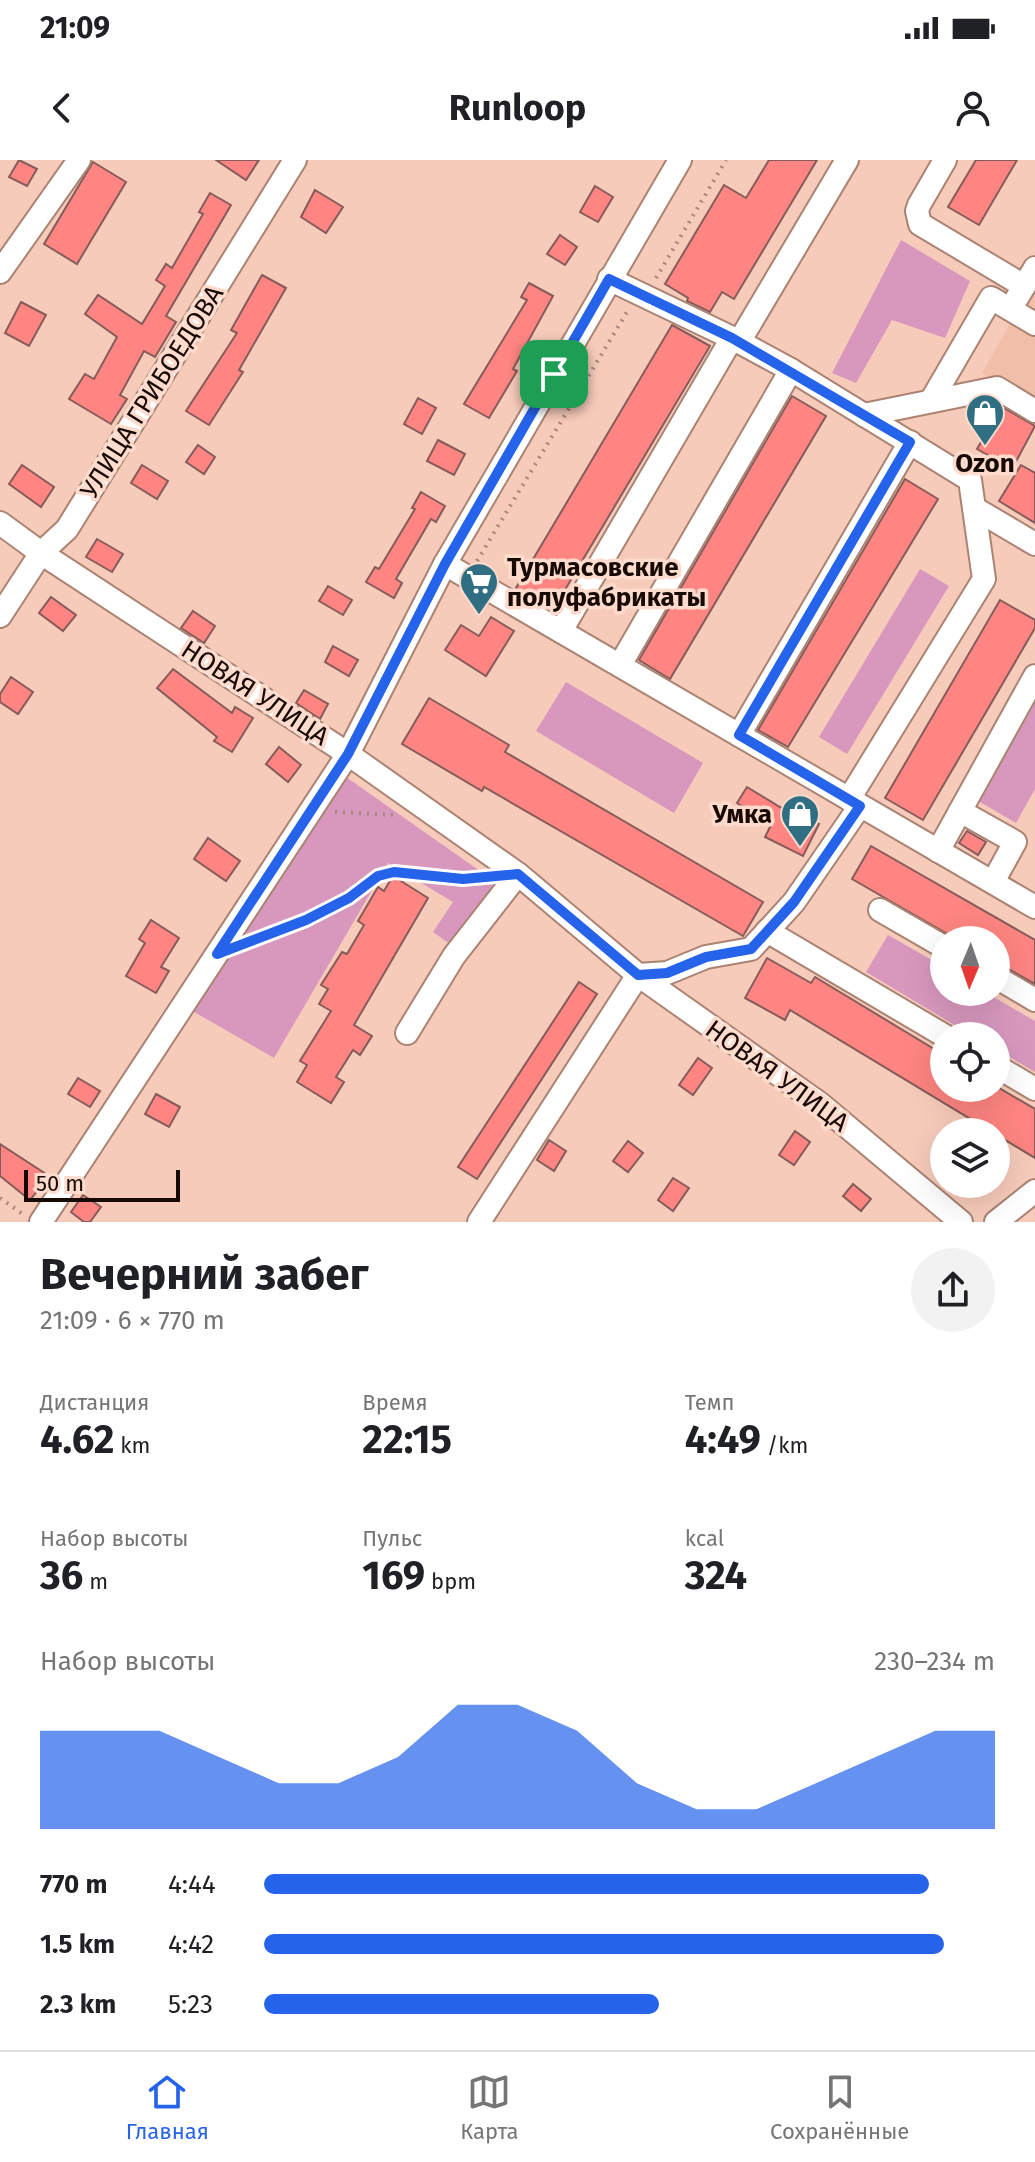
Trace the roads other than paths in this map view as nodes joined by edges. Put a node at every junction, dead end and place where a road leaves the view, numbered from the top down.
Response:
1 (79, 160) edge
2 (295, 160) edge
3 (680, 160) edge
4 (847, 160) edge
5 (945, 160) edge
6 (0, 272) edge
7 (1029, 277) edge
8 (609, 279) junction
9 (1010, 309) junction
10 (1035, 324) edge
11 (736, 340) junction
12 (791, 370) junction
13 (931, 401) junction
14 (1035, 411) edge
15 (864, 415) junction
16 (910, 442) junction
17 (974, 508) junction
18 (0, 523) edge
19 (1035, 544) edge
20 (41, 553) junction
21 (445, 564) junction
22 (0, 616) edge
23 (561, 631) junction
24 (620, 665) junction
25 (1035, 676) edge
26 (739, 735) junction
27 (348, 754) junction
28 (855, 802) junction
29 (960, 811) junction
30 (938, 851) junction
31 (518, 874) junction
32 (993, 882) junction
33 (1035, 907) edge
34 (880, 910) dead end
35 (767, 931) junction
36 (930, 939) edge
37 (638, 975) junction
38 (1010, 985) edge
39 (1035, 1000) edge
40 (930, 1027) edge
41 (407, 1033) dead end
42 (1010, 1074) edge
43 (1035, 1089) edge
44 (1035, 1191) edge
45 (41, 1222) edge
46 (479, 1222) edge
47 (961, 1222) edge
48 (996, 1222) edge

1 - 6 street
2 - 20 street, УЛИЦА ГРИБОЕДОВА
3 - 8 street
4 - 11 street
5 - 7 street
7 - 9 street
8 - 11 street
8 - 21 street
9 - 10 street
9 - 13 street
11 - 12 street
11 - 23 street
12 - 15 street
12 - 24 street
13 - 14 street
13 - 15 street
15 - 16 street
16 - 17 street
16 - 26 street
17 - 19 street
17 - 28 street
18 - 20 street, НОВАЯ УЛИЦА
20 - 22 street, УЛИЦА ГРИБОЕДОВА
20 - 27 street, НОВАЯ УЛИЦА
21 - 23 street
21 - 27 street
23 - 24 street
24 - 26 street
25 - 29 street
26 - 28 street
27 - 31 street, НОВАЯ УЛИЦА
27 - 45 street
28 - 30 street
28 - 35 street
29 - 30 street
29 - 32 street
30 - 32 street
31 - 37 street, НОВАЯ УЛИЦА
31 - 41 street
32 - 33 street
34 - 36 street
35 - 37 street
35 - 40 street
37 - 46 street
37 - 47 street, НОВАЯ УЛИЦА
38 - 39 street
42 - 43 street
44 - 48 street

